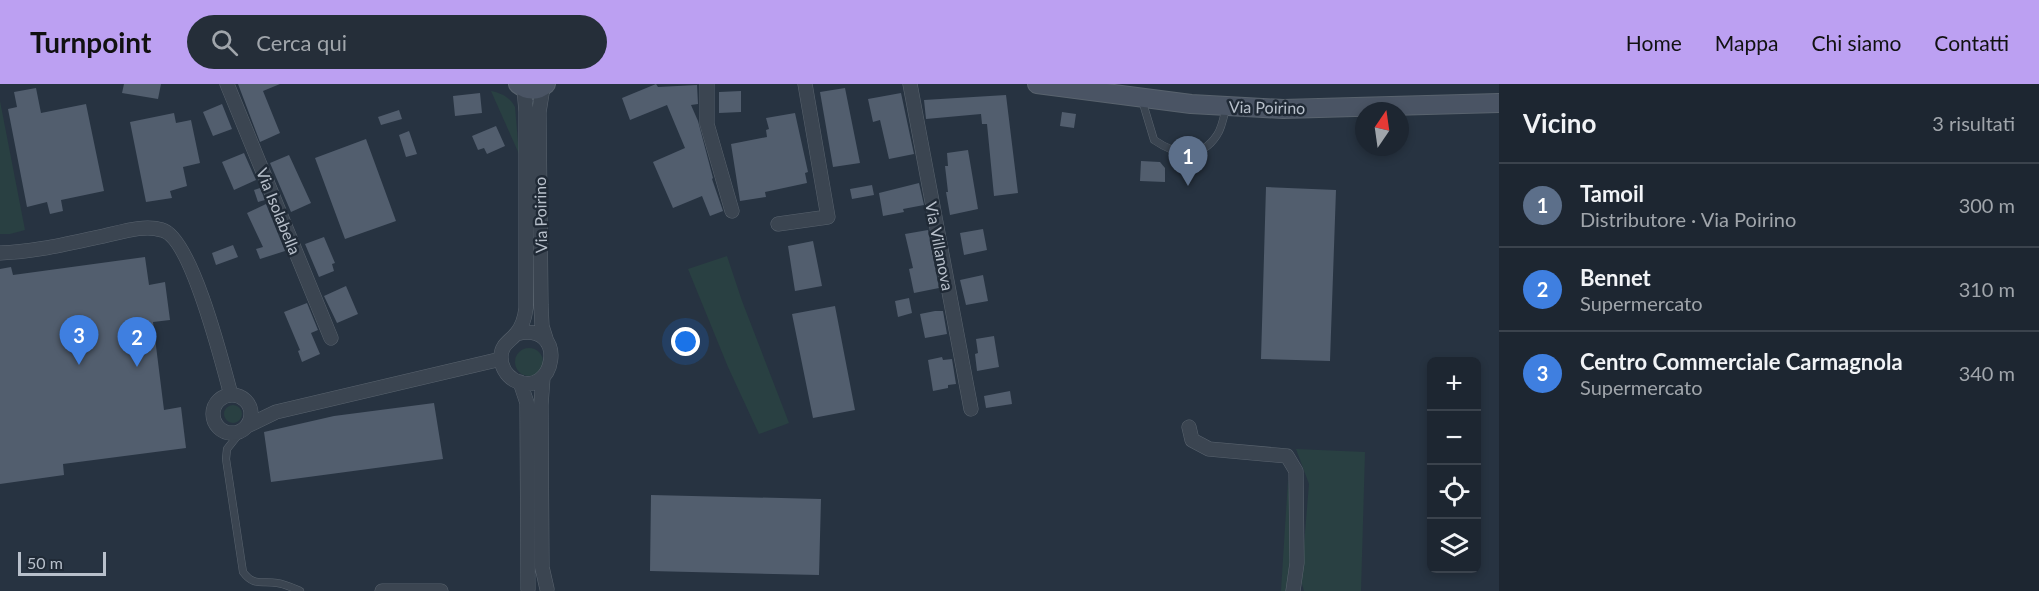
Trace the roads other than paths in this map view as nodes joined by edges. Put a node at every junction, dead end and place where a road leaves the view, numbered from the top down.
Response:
1 (227, 84) edge
2 (708, 84) edge
3 (805, 84) edge
4 (910, 84) edge
5 (1037, 84) edge
6 (521, 86) edge
7 (545, 86) edge
8 (1142, 98) junction
9 (1499, 103) edge
10 (1227, 106) junction
11 (732, 211) dead end
12 (778, 224) dead end
13 (0, 253) edge
14 (516, 334) junction
15 (331, 338) dead end
16 (547, 342) junction
17 (501, 359) junction
18 (543, 377) junction
19 (520, 382) junction
20 (231, 395) junction
21 (248, 403) junction
22 (971, 409) dead end
23 (276, 412) junction
24 (1189, 427) dead end
25 (245, 428) junction
26 (525, 590) edge
27 (549, 590) edge
28 (300, 591) edge
29 (382, 591) edge
30 (441, 591) edge
31 (1293, 591) edge

1 - 15 street, Via Isolabella
2 - 11 street
3 - 12 street
4 - 22 street, Via Villanova
5 - 8 main road, Via Poirino
6 - 7 main road
6 - 14 street, Via Poirino
7 - 16 street, Via Poirino
8 - 10 main road, Via Poirino
8 - 10 lane
9 - 10 main road, Via Poirino
13 - 20 street
14 - 16 street
14 - 17 street
16 - 18 street
17 - 19 street
17 - 23 street
18 - 19 street
18 - 27 street
19 - 26 street
20 - 21 street
20 - 25 street
21 - 23 street
21 - 25 street
23 - 25 street
24 - 31 street
25 - 28 lane
26 - 27 street
29 - 30 street

